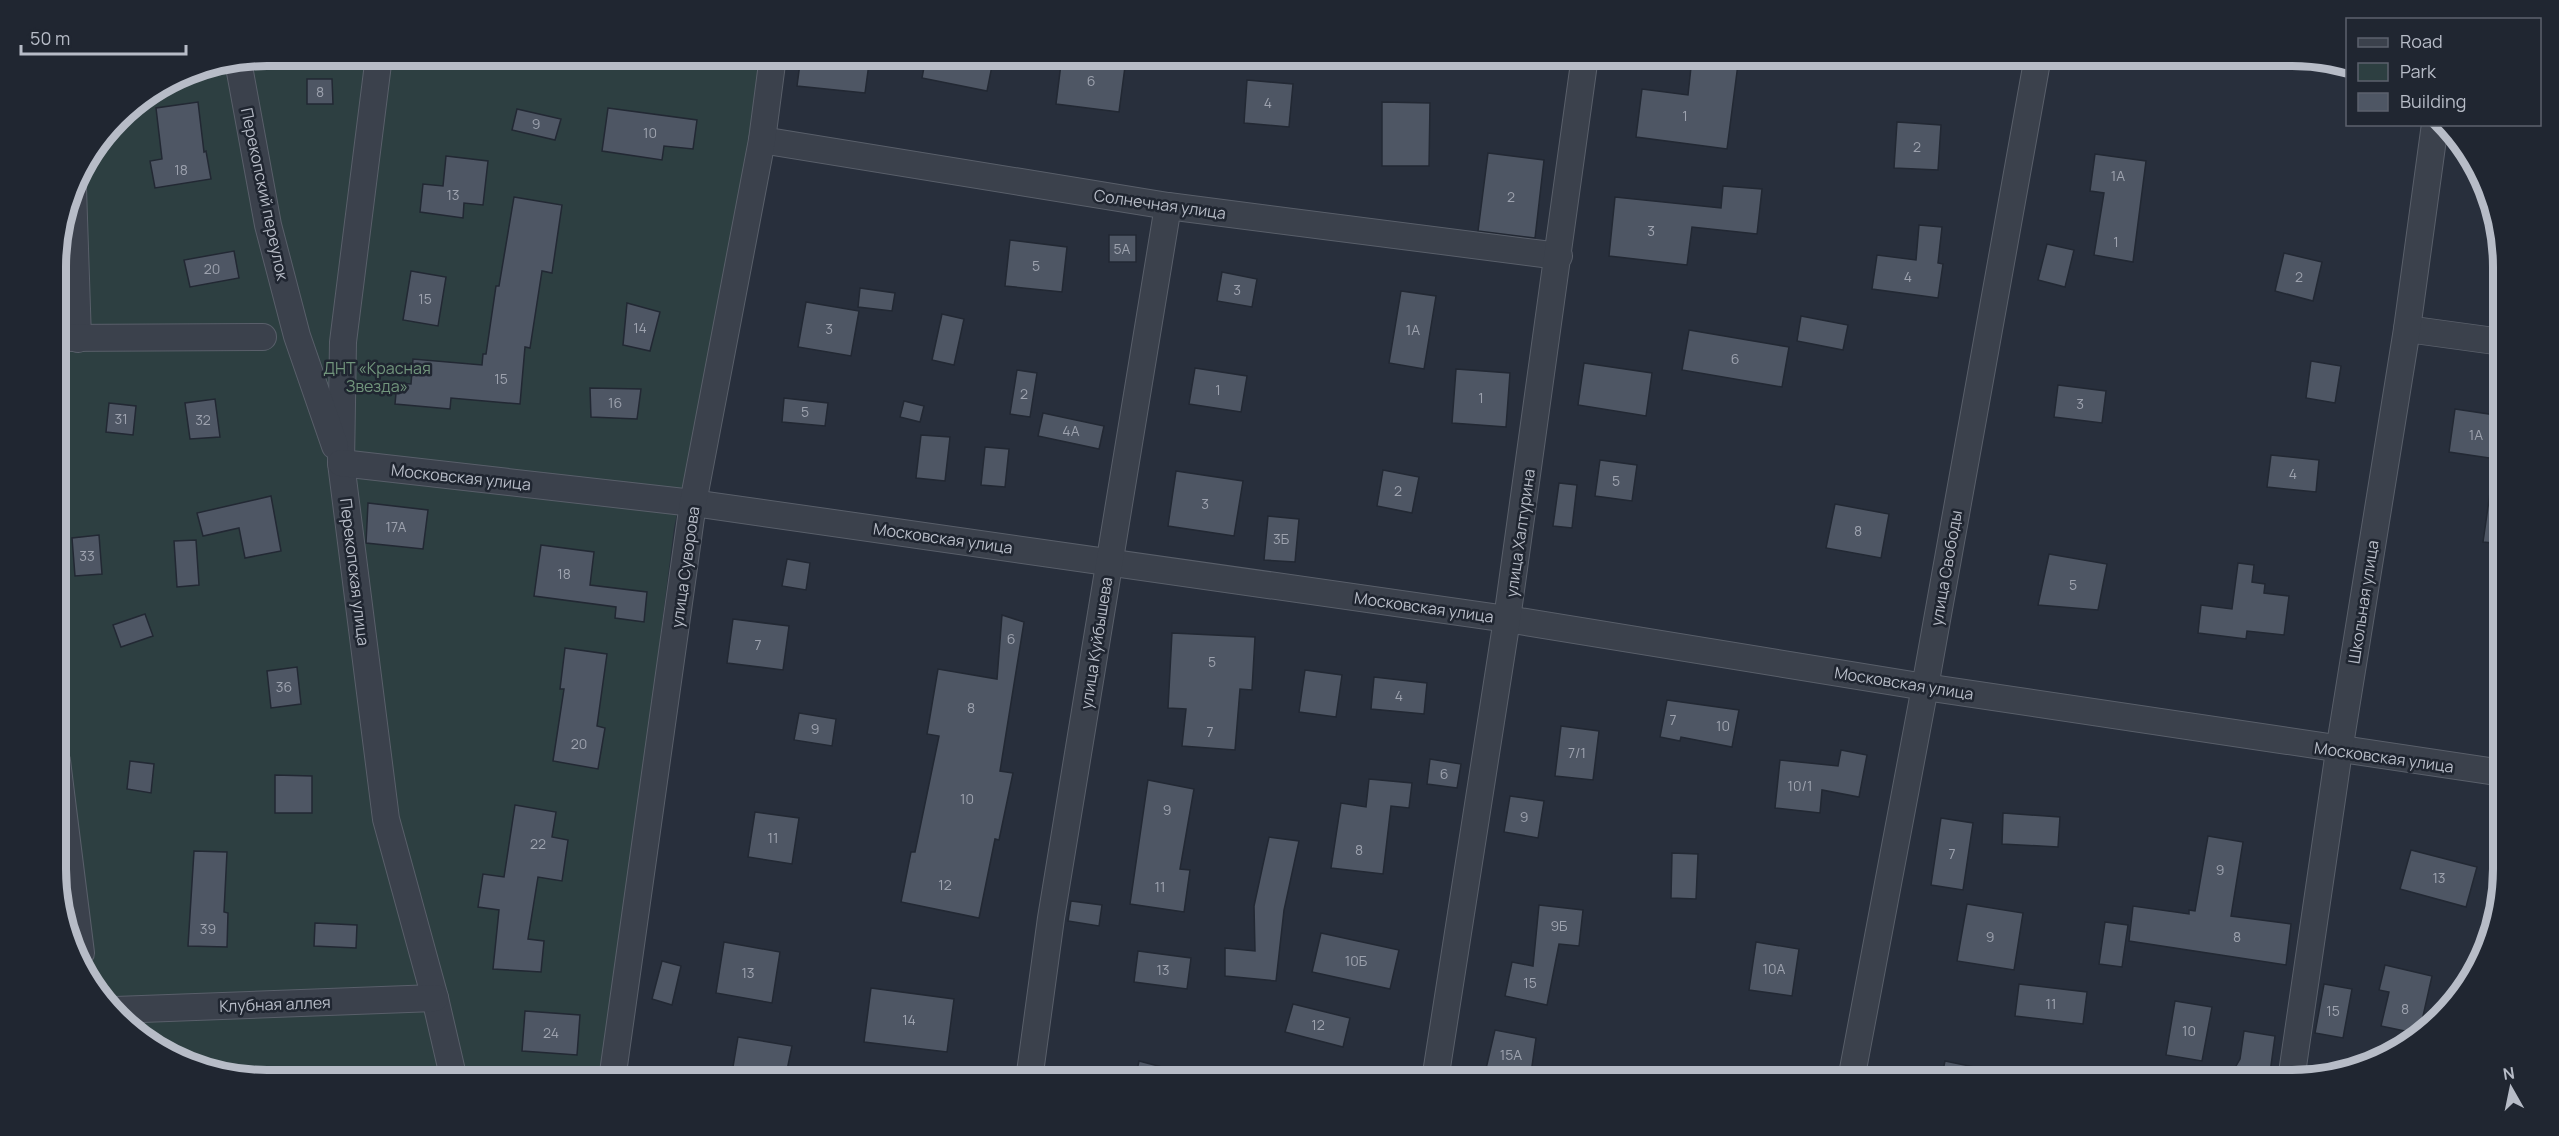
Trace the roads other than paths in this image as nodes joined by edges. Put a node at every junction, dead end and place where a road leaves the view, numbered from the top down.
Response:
1 (378, 66) edge
2 (772, 66) edge
3 (1584, 66) edge
4 (2036, 66) edge
5 (239, 68) edge
6 (2435, 126) edge
7 (762, 140) junction
8 (1168, 206) junction
9 (72, 222) edge
10 (1559, 256) junction
11 (2407, 329) junction
12 (263, 337) dead end
13 (67, 338) edge
14 (2493, 341) edge
15 (341, 463) junction
16 (693, 503) junction
17 (1109, 562) junction
18 (1508, 619) junction
19 (1925, 687) junction
20 (2339, 751) junction
21 (2493, 772) edge
22 (66, 833) edge
23 (80, 942) edge
24 (435, 998) junction
25 (124, 1010) edge
26 (452, 1070) edge
27 (613, 1070) edge
28 (1030, 1070) edge
29 (1437, 1070) edge
30 (1853, 1070) edge
31 (2292, 1070) edge

1 - 15 street, Перекопская улица
2 - 7 street, улица Суворова
3 - 10 street, улица Халтурина
4 - 19 street, улица Свободы
5 - 15 street, Перекопский переулок
6 - 11 street, Школьная улица
7 - 8 street, Солнечная улица
7 - 16 street, улица Суворова
8 - 10 street, Солнечная улица
8 - 17 street, улица Куйбышева
9 - 13 street
10 - 18 street, улица Халтурина
11 - 14 street
11 - 20 street, Школьная улица
12 - 13 street
15 - 16 street, Московская улица
15 - 24 street, Перекопская улица
16 - 17 street, Московская улица
16 - 27 street, улица Суворова
17 - 18 street, Московская улица
17 - 28 street, улица Куйбышева
18 - 19 street, Московская улица
18 - 29 street, улица Халтурина
19 - 20 street, Московская улица
19 - 30 street, улица Свободы
20 - 21 street, Московская улица
20 - 31 street, Школьная улица
22 - 23 street
24 - 25 street, Клубная аллея
24 - 26 street, Перекопская улица

